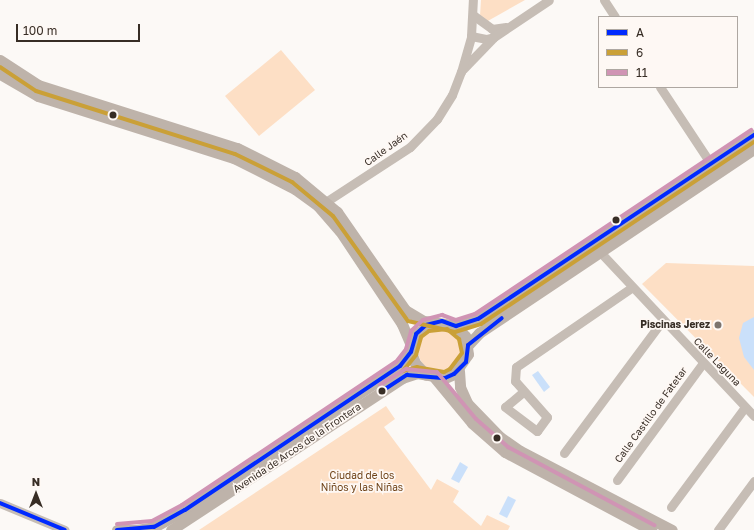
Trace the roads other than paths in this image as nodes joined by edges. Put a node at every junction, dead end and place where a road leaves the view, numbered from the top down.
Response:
1 (473, 0) edge
2 (549, 0) edge
3 (604, 0) edge
4 (473, 15) junction
5 (614, 16) edge
6 (493, 33) junction
7 (471, 36) junction
8 (0, 60) edge
9 (461, 72) junction
10 (0, 74) edge
11 (661, 88) edge
12 (754, 135) edge
13 (754, 149) edge
14 (711, 164) junction
15 (323, 204) junction
16 (600, 252) junction
17 (631, 288) junction
18 (662, 320) junction
19 (434, 322) junction
20 (456, 326) junction
21 (468, 345) junction
22 (411, 350) junction
23 (703, 363) junction
24 (460, 371) junction
25 (430, 376) junction
26 (523, 392) junction
27 (745, 407) junction
28 (754, 416) edge
29 (564, 453) dead end
30 (617, 480) dead end
31 (754, 481) edge
32 (0, 503) edge
33 (671, 507) dead end
34 (174, 529) edge
35 (65, 530) edge
36 (117, 530) edge
37 (138, 530) edge
38 (652, 530) edge
39 (672, 530) edge
40 (718, 530) edge

1 - 4 street, Calle Jaén
2 - 6 street
3 - 5 street
4 - 6 street
4 - 7 street, Calle Jaén
6 - 7 street
6 - 9 street
7 - 9 street, Calle Jaén
8 - 15 main road
9 - 15 street, Calle Jaén
10 - 15 main road
11 - 14 street
12 - 14 main road
13 - 16 main road
14 - 20 main road
15 - 19 main road
15 - 22 main road
16 - 17 street, Calle Laguna
16 - 21 main road
17 - 18 street, Calle Laguna
17 - 26 street
18 - 23 street, Calle Laguna
18 - 29 street
19 - 20 main road
19 - 22 main road, Avenida de Arcos de la Frontera
20 - 21 main road
21 - 24 main road
22 - 25 main road
22 - 37 main road, Avenida de Arcos de la Frontera
23 - 27 street, Calle Laguna
23 - 30 street, Calle Castillo de Fatetar
24 - 25 main road, Avenida de Arcos de la Frontera
24 - 39 main road
25 - 34 main road, Avenida de Arcos de la Frontera
25 - 38 main road
26 - 26 street
27 - 28 street, Calle Laguna
27 - 33 street
31 - 40 street
32 - 35 street
36 - 37 main road, Avenida de Arcos de la Frontera

